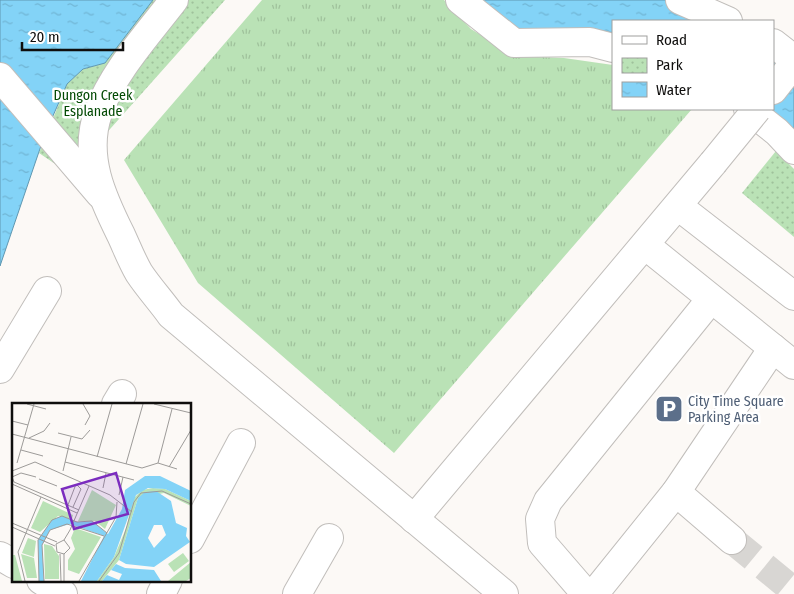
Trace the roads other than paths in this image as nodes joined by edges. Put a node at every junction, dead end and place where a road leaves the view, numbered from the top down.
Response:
1 (174, 0) edge
2 (460, 0) edge
3 (680, 0) edge
4 (726, 20) edge
5 (774, 44) edge
6 (612, 48) edge
7 (794, 59) edge
8 (794, 64) edge
9 (0, 77) edge
10 (774, 89) edge
11 (749, 110) edge
12 (756, 110) edge
13 (794, 150) edge
14 (102, 197) junction
15 (678, 206) junction
16 (645, 245) junction
17 (47, 291) dead end
18 (794, 296) edge
19 (711, 298) junction
20 (773, 348) junction
21 (794, 365) edge
22 (0, 369) edge
23 (241, 443) dead end
24 (676, 492) junction
25 (414, 519) junction
26 (191, 537) edge
27 (329, 538) dead end
28 (732, 540) tunnel mouth
29 (0, 556) edge
30 (12, 563) edge
31 (44, 582) edge
32 (167, 582) edge
33 (63, 594) edge
34 (161, 594) edge
35 (297, 594) edge
36 (504, 594) edge
37 (586, 594) edge
38 (594, 594) edge

1 - 14 street
2 - 6 street
3 - 4 street
5 - 7 street
8 - 10 street
9 - 14 street
11 - 13 street
12 - 15 street, bridge
14 - 25 street
15 - 16 street
15 - 18 street
16 - 19 street
16 - 25 street
17 - 22 street
19 - 20 street
19 - 37 street
20 - 21 street
20 - 24 street
23 - 26 street
24 - 28 street
24 - 38 street
25 - 36 street
27 - 35 street
29 - 30 street
31 - 33 street
32 - 34 street

